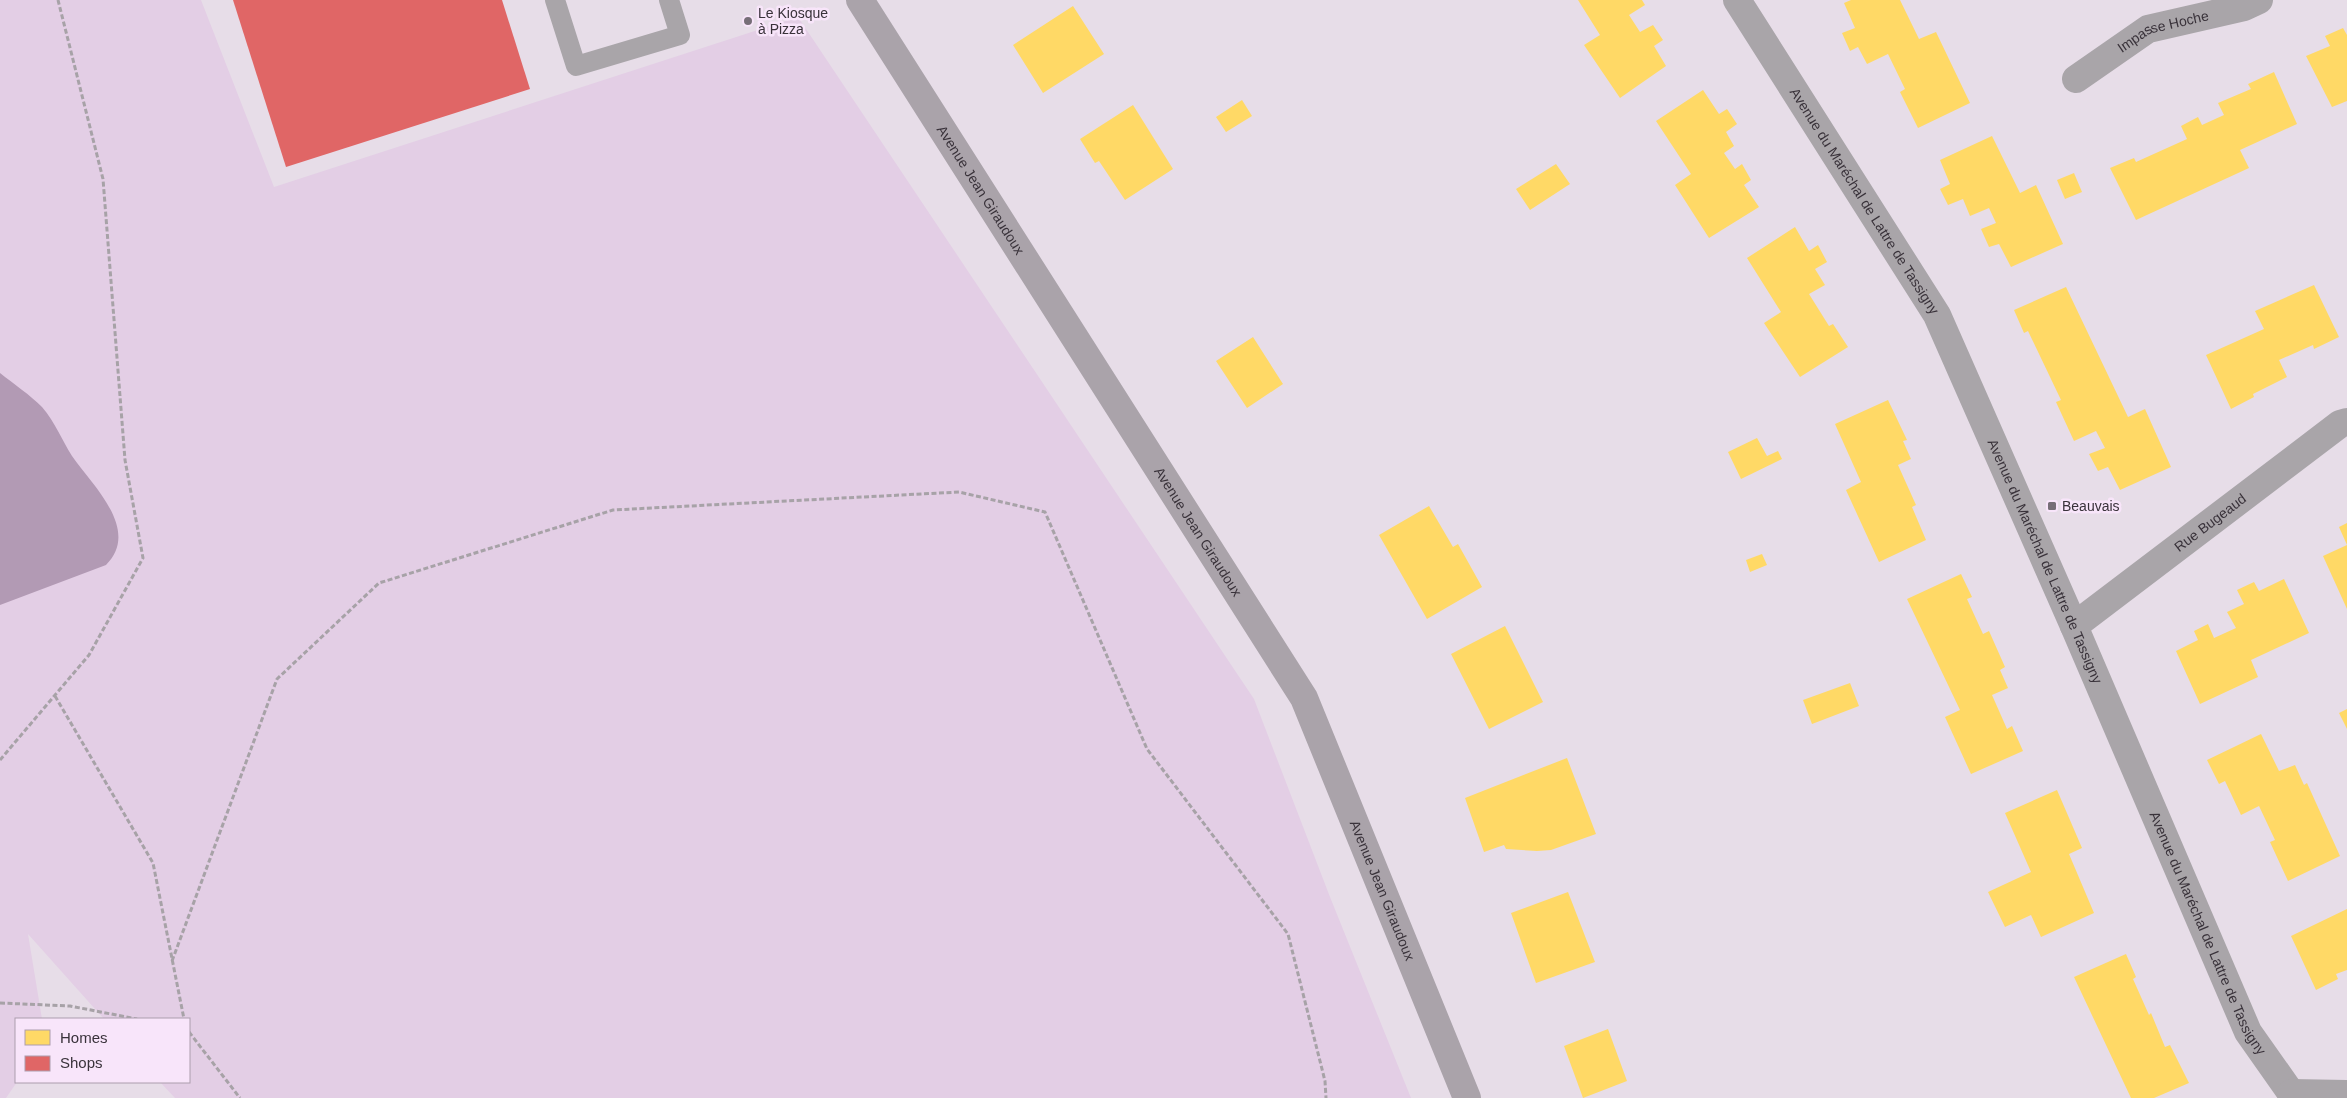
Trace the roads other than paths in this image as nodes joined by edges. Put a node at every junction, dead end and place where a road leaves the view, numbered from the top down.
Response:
1 (556, 0) edge
2 (669, 0) edge
3 (860, 0) edge
4 (1737, 0) edge
5 (2258, 0) edge
6 (2076, 79) dead end
7 (2347, 422) edge
8 (2074, 626) junction
9 (2347, 1094) edge
10 (2289, 1096) edge
11 (1467, 1098) edge

1 - 2 lane
3 - 11 street, Avenue Jean Giraudoux
4 - 8 street, Avenue du Maréchal de Lattre de Tassigny
5 - 6 street, Impasse Hoche
7 - 8 street, Rue Bugeaud
8 - 10 street, Avenue du Maréchal de Lattre de Tassigny
9 - 10 street, Avenue du Maréchal de Lattre de Tassigny

